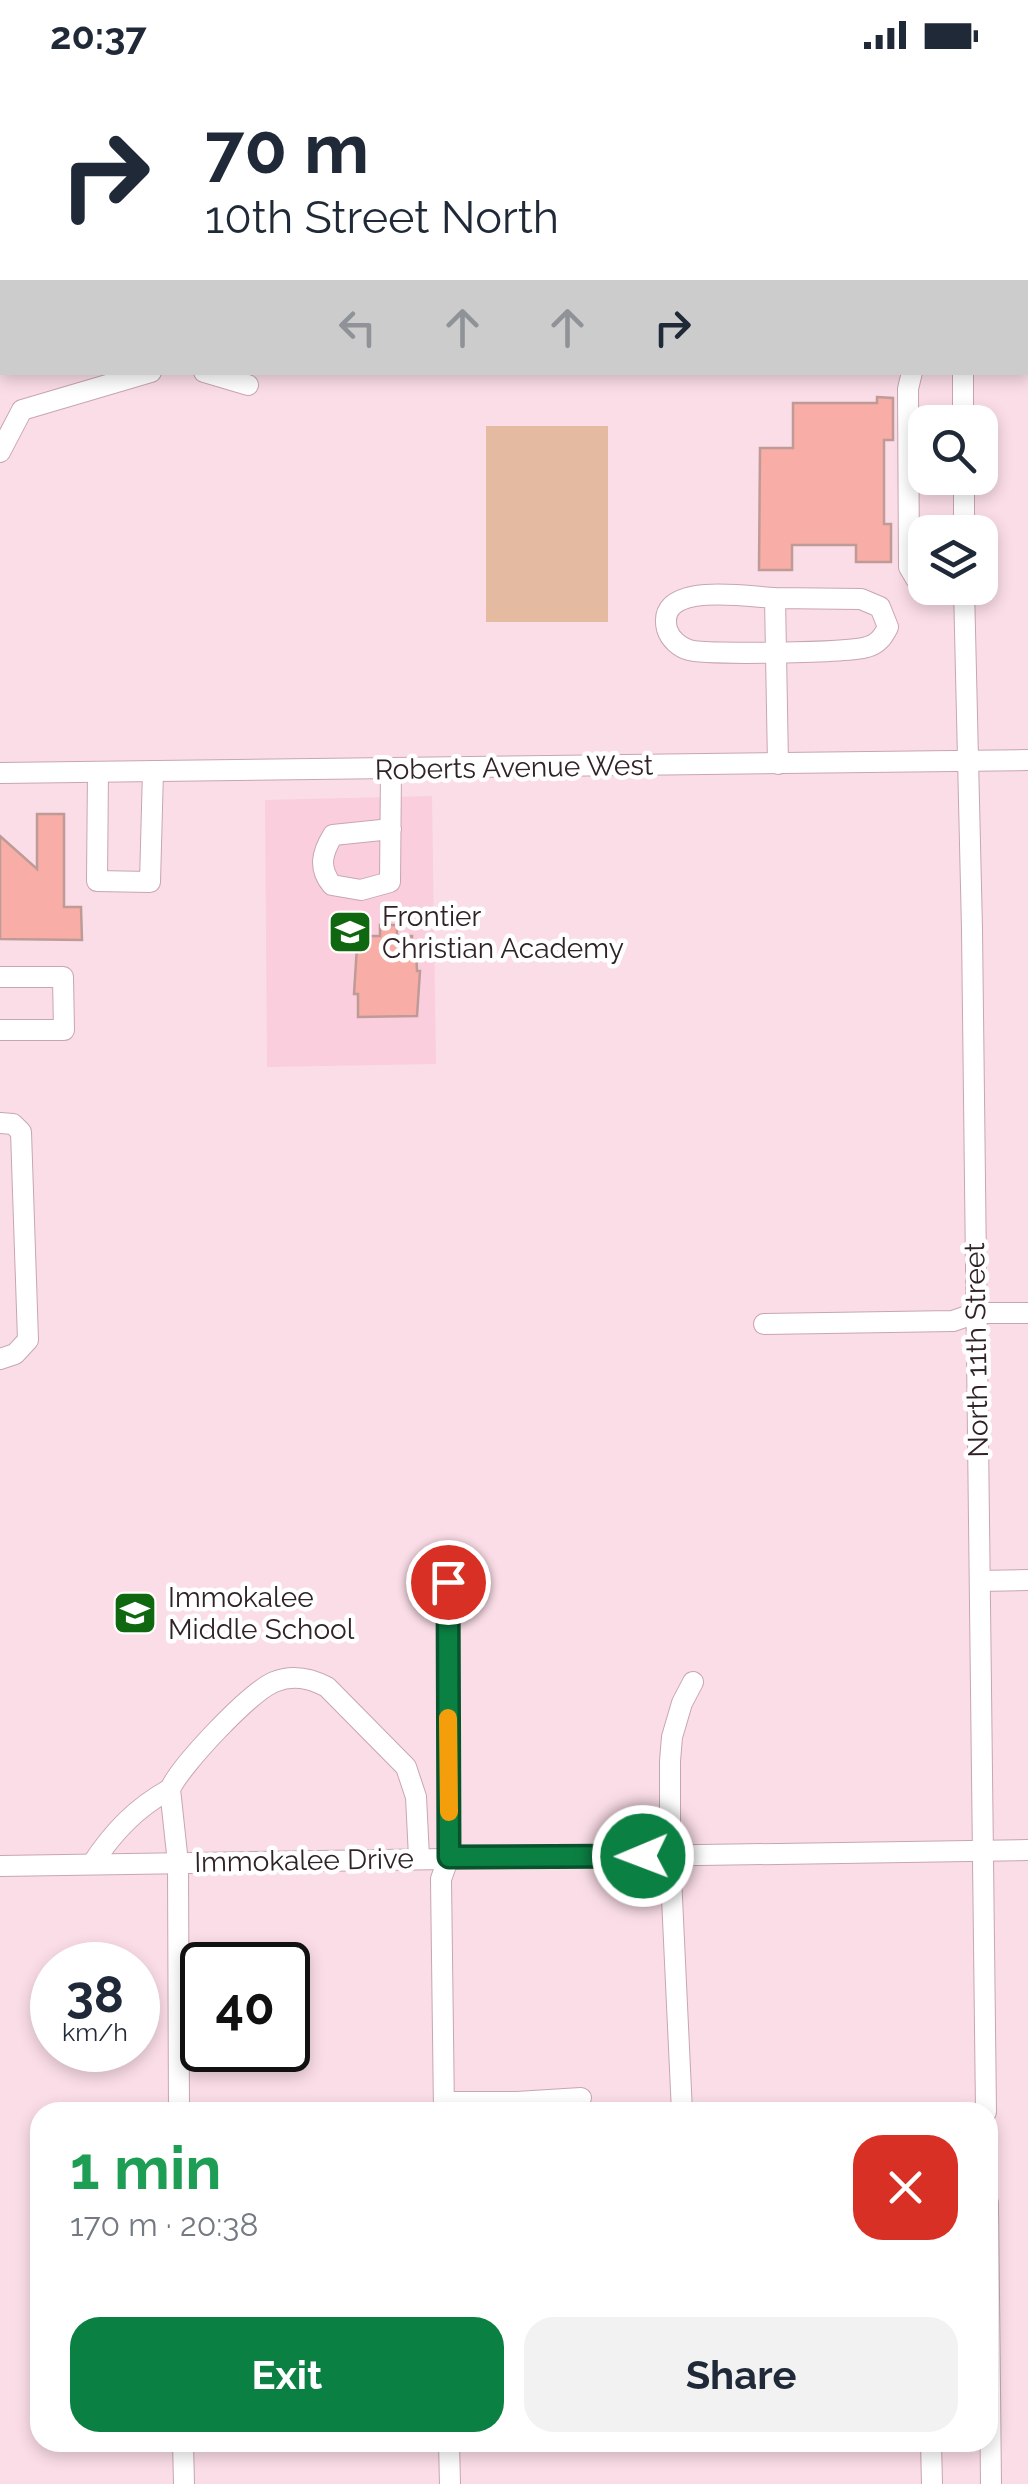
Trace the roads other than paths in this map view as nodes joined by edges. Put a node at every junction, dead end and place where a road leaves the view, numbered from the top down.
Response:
1 (141, 375) edge
2 (214, 375) edge
3 (911, 375) edge
4 (963, 375) edge
5 (248, 385) dead end
6 (964, 405) edge
7 (0, 452) edge
8 (909, 515) edge
9 (776, 598) junction
10 (964, 605) edge
11 (776, 651) junction
12 (1028, 760) edge
13 (967, 761) junction
14 (778, 764) junction
15 (390, 769) junction
16 (152, 770) junction
17 (98, 772) junction
18 (0, 773) edge
19 (390, 829) dead end
20 (0, 978) edge
21 (0, 1030) edge
22 (0, 1123) edge
23 (1028, 1312) edge
24 (976, 1314) junction
25 (764, 1324) dead end
26 (0, 1359) edge
27 (1028, 1580) edge
28 (980, 1581) junction
29 (448, 1582) dead end
30 (693, 1682) dead end
31 (170, 1789) junction
32 (1028, 1850) edge
33 (983, 1851) junction
34 (670, 1855) junction
35 (449, 1857) junction
36 (419, 1858) junction
37 (178, 1863) junction
38 (92, 1864) junction
39 (0, 1866) edge
40 (581, 2098) dead end
41 (179, 2102) edge
42 (444, 2102) edge
43 (517, 2102) edge
44 (682, 2102) edge
45 (986, 2102) edge
46 (183, 2452) edge
47 (449, 2452) edge
48 (931, 2452) edge
49 (991, 2452) edge
50 (184, 2484) edge
51 (450, 2484) edge
52 (932, 2484) edge
53 (991, 2484) edge

1 - 7 street
2 - 5 street
3 - 8 street
4 - 6 street
9 - 11 street
9 - 11 street
9 - 11 street
10 - 13 street, North 11th Street
11 - 14 street
12 - 13 street, Roberts Avenue West
13 - 14 street, Roberts Avenue West
13 - 24 street, North 11th Street
14 - 15 street, Roberts Avenue West
15 - 16 street, Roberts Avenue West
15 - 19 street
16 - 17 street, Roberts Avenue West
16 - 17 street
17 - 18 street, Roberts Avenue West
20 - 21 street
22 - 26 street
23 - 24 street
24 - 25 street
24 - 28 street, North 11th Street
27 - 28 street
28 - 33 street, North 11th Street
29 - 35 street
30 - 34 street
31 - 36 street
31 - 37 street
31 - 38 street
32 - 33 street, Immokalee Drive
33 - 34 street, Immokalee Drive
33 - 45 street, North 11th Street
34 - 35 street, Immokalee Drive
34 - 44 street
35 - 36 street, Immokalee Drive
35 - 42 street
36 - 37 street, Immokalee Drive
37 - 38 street, Immokalee Drive
37 - 41 street
38 - 39 street, Immokalee Drive
40 - 43 street
46 - 50 street
47 - 51 street
48 - 52 street
49 - 53 street

